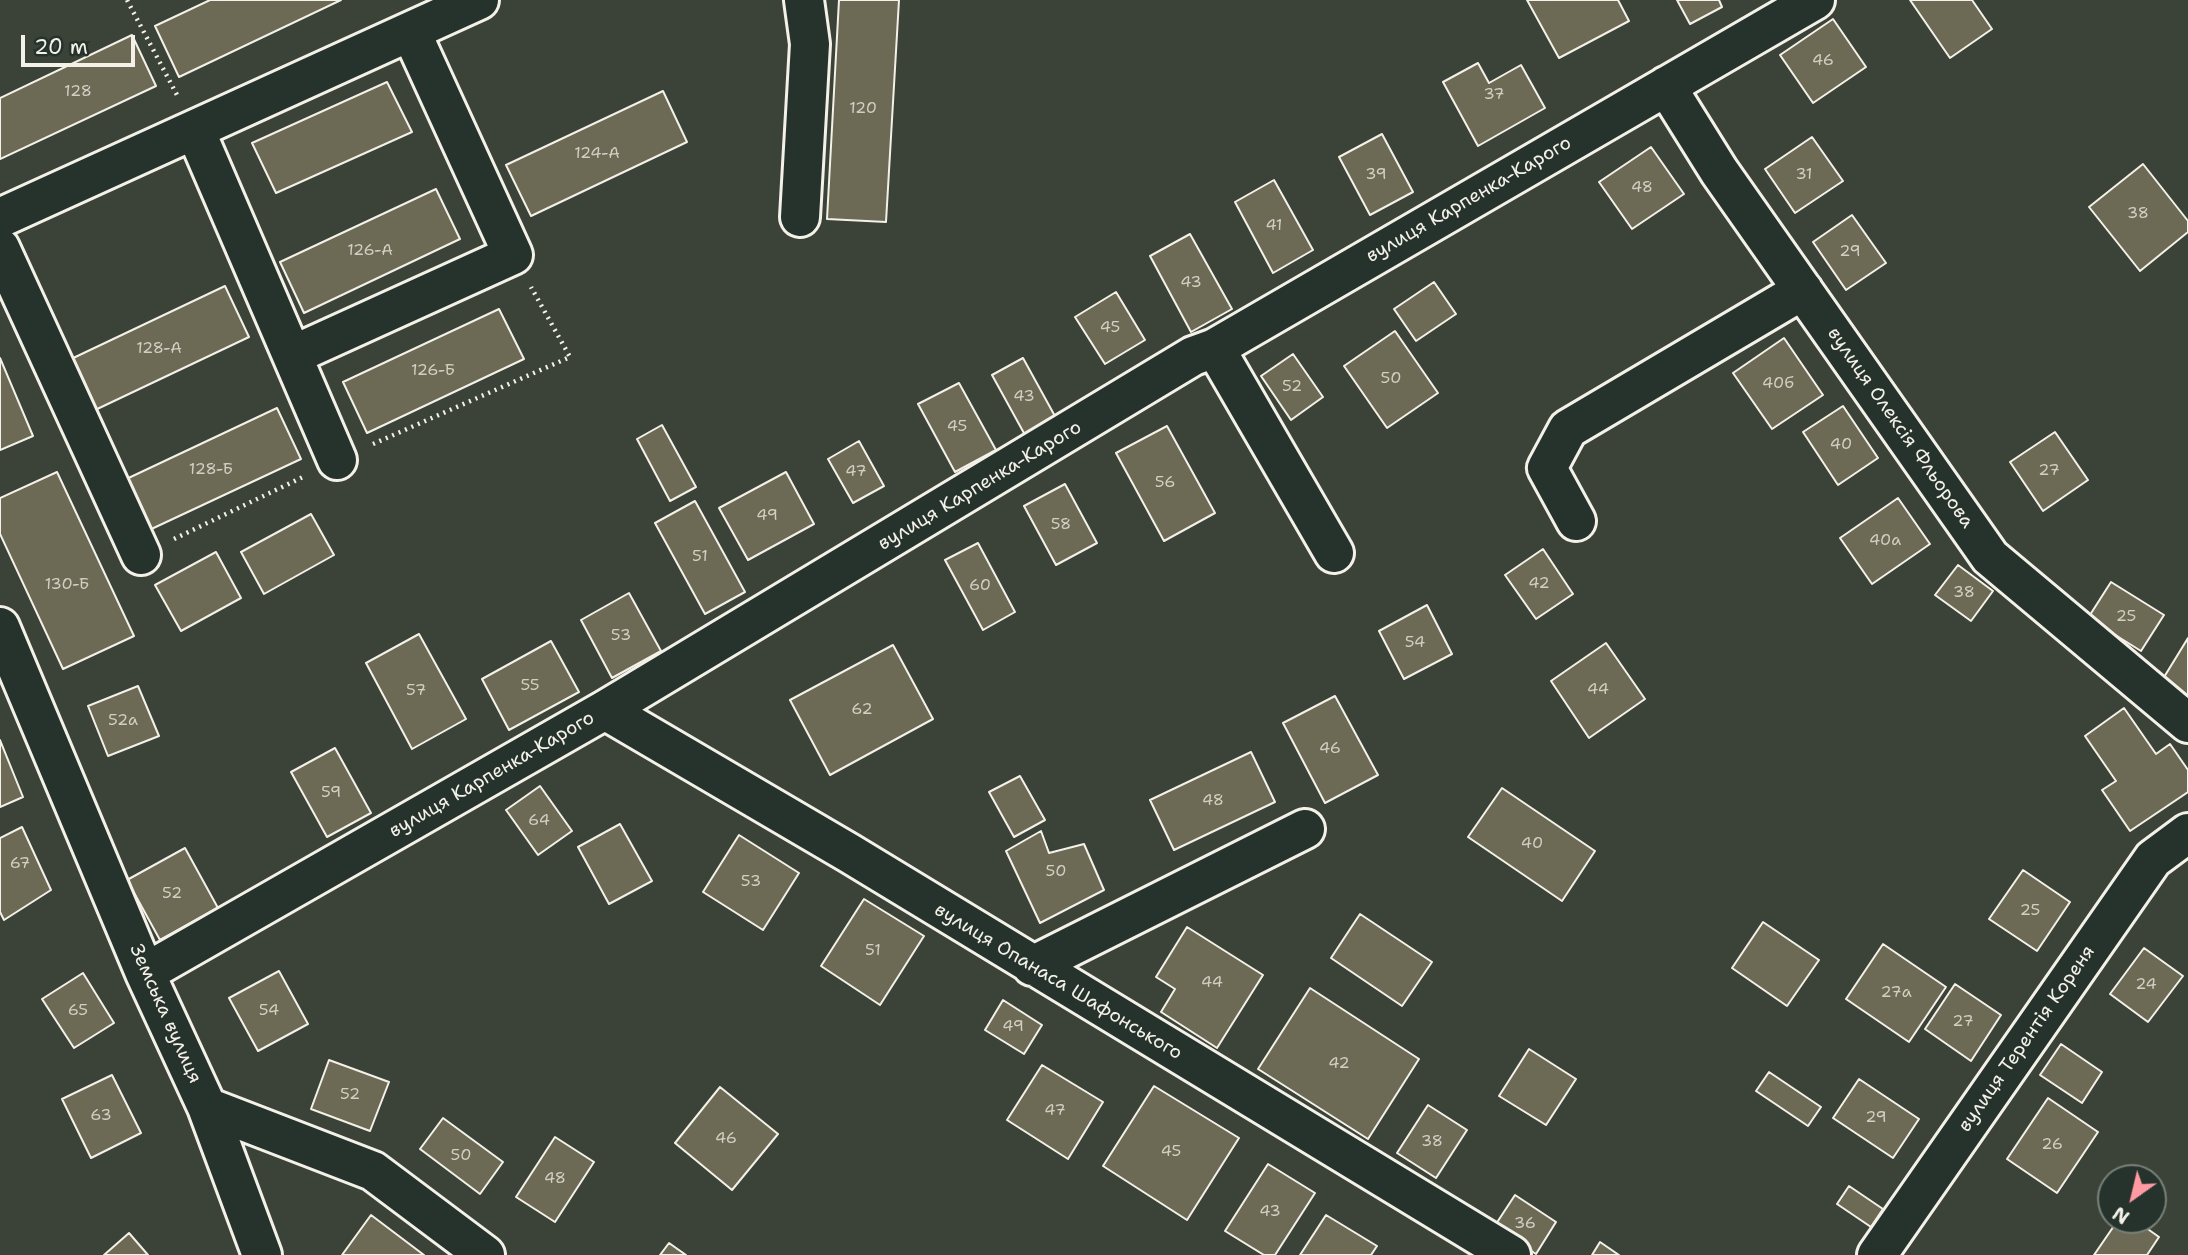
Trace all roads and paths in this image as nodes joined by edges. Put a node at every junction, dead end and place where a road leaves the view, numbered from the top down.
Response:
1 (127, 0) edge
2 (479, 0) edge
3 (804, 0) edge
4 (1815, 0) edge
5 (411, 32) junction
6 (1666, 86) junction
7 (195, 130) junction
8 (0, 218) edge
9 (800, 218) dead end
10 (0, 248) edge
11 (513, 255) junction
12 (1803, 290) junction
13 (1215, 348) junction
14 (293, 355) junction
15 (570, 357) dead end
16 (337, 460) dead end
17 (1576, 521) dead end
18 (1334, 553) dead end
19 (141, 555) dead end
20 (0, 627) edge
21 (605, 710) junction
22 (2188, 723) edge
23 (1305, 829) dead end
24 (2188, 833) edge
25 (1032, 966) junction
26 (145, 973) junction
27 (207, 1107) junction
28 (261, 1255) edge
29 (485, 1255) edge
30 (1511, 1255) edge
31 (1877, 1255) edge

1 - 7 path
2 - 5 street
3 - 9 street
4 - 6 street, вулиця Карпенка-Карого
5 - 7 street
5 - 11 street
6 - 12 street, вулиця Олексія Фльорова
6 - 13 street, вулиця Карпенка-Карого
7 - 8 street
7 - 14 street
10 - 19 street
11 - 14 street
11 - 15 path
12 - 17 street
12 - 22 street, вулиця Олексія Фльорова
13 - 18 street
13 - 21 street, вулиця Карпенка-Карого
14 - 16 street
20 - 26 street, Земська вулиця
21 - 25 street, вулиця Опанаса Шафонського
21 - 26 street, вулиця Карпенка-Карого
23 - 25 street
24 - 31 street, вулиця Терентія Кореня
25 - 30 street, вулиця Опанаса Шафонського
26 - 27 street, Земська вулиця
27 - 28 street
27 - 29 street, Земська вулиця

